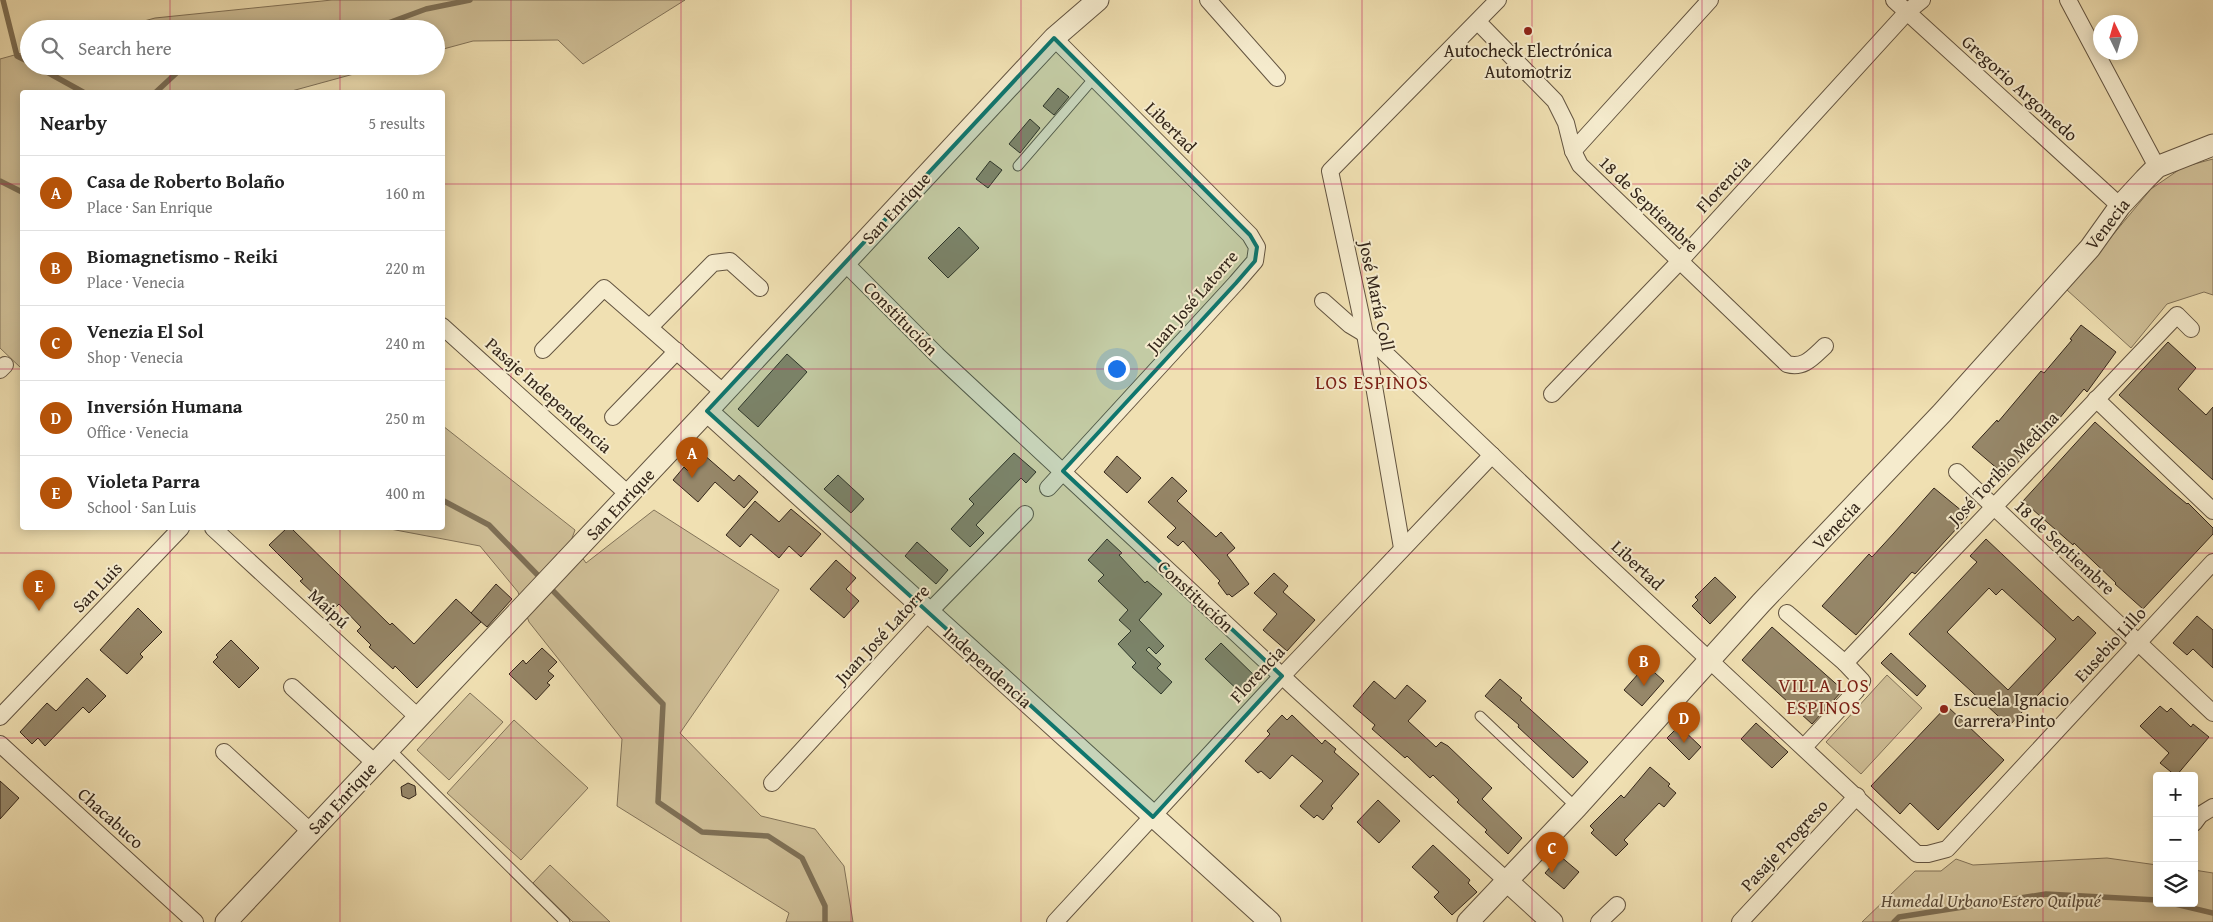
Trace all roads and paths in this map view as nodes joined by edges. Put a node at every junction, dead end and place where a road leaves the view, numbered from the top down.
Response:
1 (1098, 0) edge
2 (1208, 0) edge
3 (1498, 0) edge
4 (1710, 0) edge
5 (1894, 0) edge
6 (1922, 0) edge
7 (2068, 0) edge
8 (1907, 12) junction
9 (1478, 22) junction
10 (1054, 38) junction
11 (1094, 78) junction
12 (1277, 78) dead end
13 (2213, 145) edge
14 (1573, 151) junction
15 (1018, 166) dead end
16 (2157, 167) junction
17 (2120, 206) junction
18 (1257, 247) joint
19 (1679, 262) junction
20 (846, 263) junction
21 (760, 288) dead end
22 (1323, 301) dead end
23 (650, 327) junction
24 (445, 329) edge
25 (2191, 329) dead end
26 (1365, 334) junction
27 (1825, 346) dead end
28 (543, 350) dead end
29 (677, 351) junction
30 (724, 393) junction
31 (1552, 394) dead end
32 (2096, 399) junction
33 (707, 411) junction
34 (614, 417) dead end
35 (1492, 455) junction
36 (1063, 471) junction
37 (1956, 472) dead end
38 (1048, 488) dead end
39 (628, 494) junction
40 (1993, 508) junction
41 (2213, 512) edge
42 (1025, 514) dead end
43 (179, 530) edge
44 (215, 530) edge
45 (1402, 548) junction
46 (2213, 562) edge
47 (928, 613) junction
48 (1787, 614) dead end
49 (2138, 642) junction
50 (1710, 660) junction
51 (1845, 663) junction
52 (1282, 676) junction
53 (292, 687) dead end
54 (2213, 713) edge
55 (1480, 716) dead end
56 (0, 717) edge
57 (419, 718) junction
58 (0, 744) edge
59 (1804, 747) junction
60 (224, 752) dead end
61 (382, 756) junction
62 (772, 783) dead end
63 (1857, 796) junction
64 (1577, 807) junction
65 (2213, 807) edge
66 (1153, 816) junction
67 (2198, 818) edge
68 (310, 832) junction
69 (1928, 854) joint
70 (1507, 881) junction
71 (1617, 904) dead end
72 (195, 922) edge
73 (226, 922) edge
74 (565, 922) edge
75 (1055, 922) edge
76 (1270, 922) edge
77 (1468, 922) edge
78 (1552, 922) edge
79 (1599, 922) edge
80 (1740, 922) edge

1 - 10 street, San Enrique
2 - 12 street
3 - 9 street
4 - 14 street
5 - 8 street, Gregorio Argomedo
6 - 8 street, Florencia
7 - 16 street
8 - 17 street, Gregorio Argomedo
8 - 19 street, Florencia
9 - 14 street, 18 de Septiembre
9 - 26 street, José María Coll
10 - 11 street, Libertad
10 - 20 street, San Enrique
11 - 15 lane
11 - 18 street, Libertad
13 - 16 street, Venecia
14 - 19 street, 18 de Septiembre
16 - 17 street, Venecia
17 - 50 street, Venecia
18 - 36 street, Juan José Latorre
19 - 27 street, 18 de Septiembre
19 - 31 street, Florencia
20 - 30 street, San Enrique
20 - 36 street, Constitución
21 - 23 street
22 - 26 street, Libertad
23 - 28 street
23 - 29 street
24 - 39 street, Pasaje Independencia
25 - 32 street, José Toribio Medina
26 - 35 street, Libertad
26 - 45 street, José María Coll
29 - 30 street
29 - 34 street
30 - 33 street, San Enrique
32 - 40 street, José Toribio Medina
32 - 41 street
33 - 39 street, San Enrique
33 - 47 street, Independencia
35 - 45 street, Florencia
35 - 50 street, Libertad
36 - 38 street, Juan José Latorre
36 - 52 street, Constitución
37 - 40 street, 18 de Septiembre
39 - 57 street, San Enrique
40 - 49 street, 18 de Septiembre
40 - 51 street, José Toribio Medina
42 - 47 street, Juan José Latorre
43 - 56 street, San Luis
44 - 57 street, Maipú
45 - 52 street, Florencia
46 - 49 street, Eusebio Lillo
47 - 62 street, Juan José Latorre
47 - 66 street, Independencia
48 - 51 street
49 - 54 street, 18 de Septiembre
49 - 69 street, Eusebio Lillo
50 - 59 street, Libertad
50 - 64 street, Venecia
51 - 59 street
52 - 66 street, Florencia
52 - 70 street, Constitución
53 - 61 street
55 - 64 lane
57 - 61 street, San Enrique
58 - 72 street, Chacabuco
59 - 63 street, Libertad
60 - 68 street
61 - 68 street, San Enrique
61 - 74 lane
63 - 69 street, Libertad
63 - 80 street, Pasaje Progreso
64 - 70 street, Venecia
65 - 67 street
66 - 75 street, Florencia
66 - 76 street, Independencia
68 - 73 street, San Enrique
70 - 77 street, Venecia
70 - 78 street, Constitución
71 - 79 street

